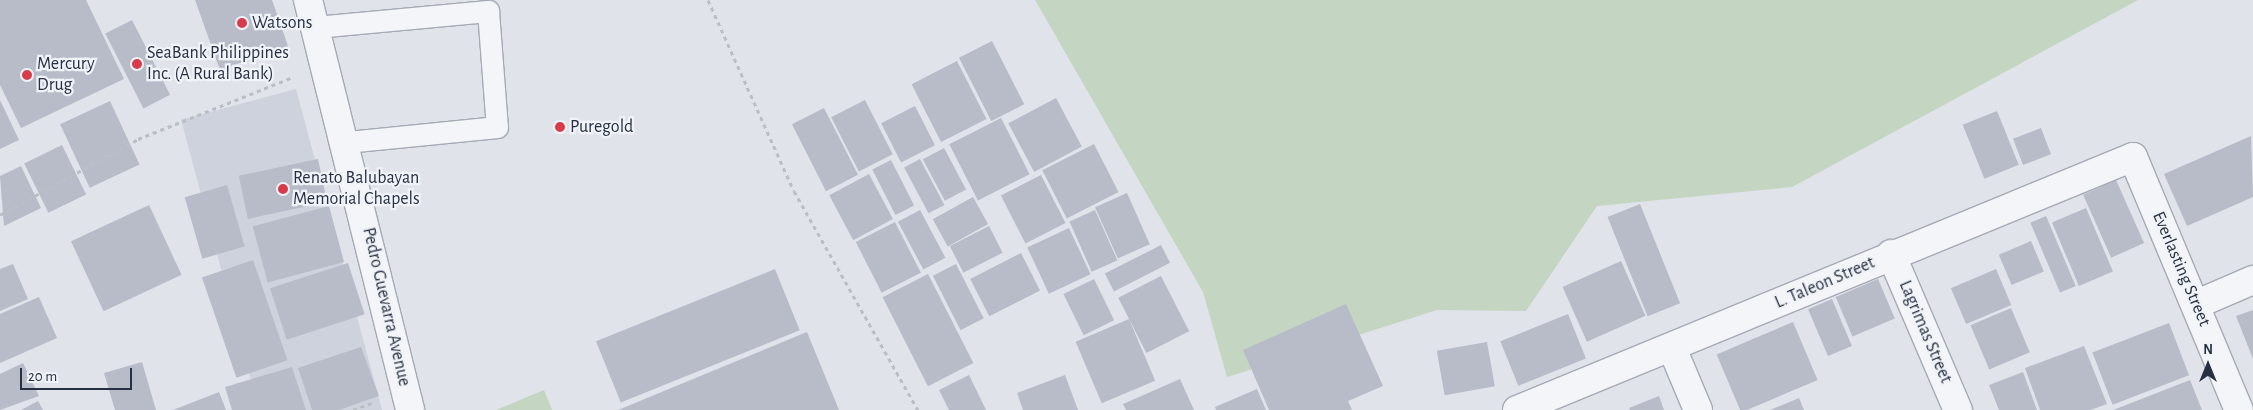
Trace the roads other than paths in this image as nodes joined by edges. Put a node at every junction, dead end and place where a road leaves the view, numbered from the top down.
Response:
1 (308, 0) edge
2 (315, 26) junction
3 (346, 142) junction
4 (2133, 157) joint
5 (1891, 254) junction
6 (2253, 280) edge
7 (2197, 304) junction
8 (1672, 348) junction
9 (410, 410) edge
10 (1517, 410) edge
11 (1698, 410) edge
12 (1958, 410) edge
13 (2239, 410) edge

1 - 2 street, Pedro Guevarra Avenue
2 - 3 street, Pedro Guevarra Avenue
2 - 3 lane
3 - 9 street, Pedro Guevarra Avenue
4 - 5 street, L. Taleon Street
4 - 7 street, Everlasting Street
5 - 8 street, L. Taleon Street
5 - 12 street, Lagrimas Street
6 - 7 street
7 - 13 street, Everlasting Street
8 - 10 street, L. Taleon Street
8 - 11 street

